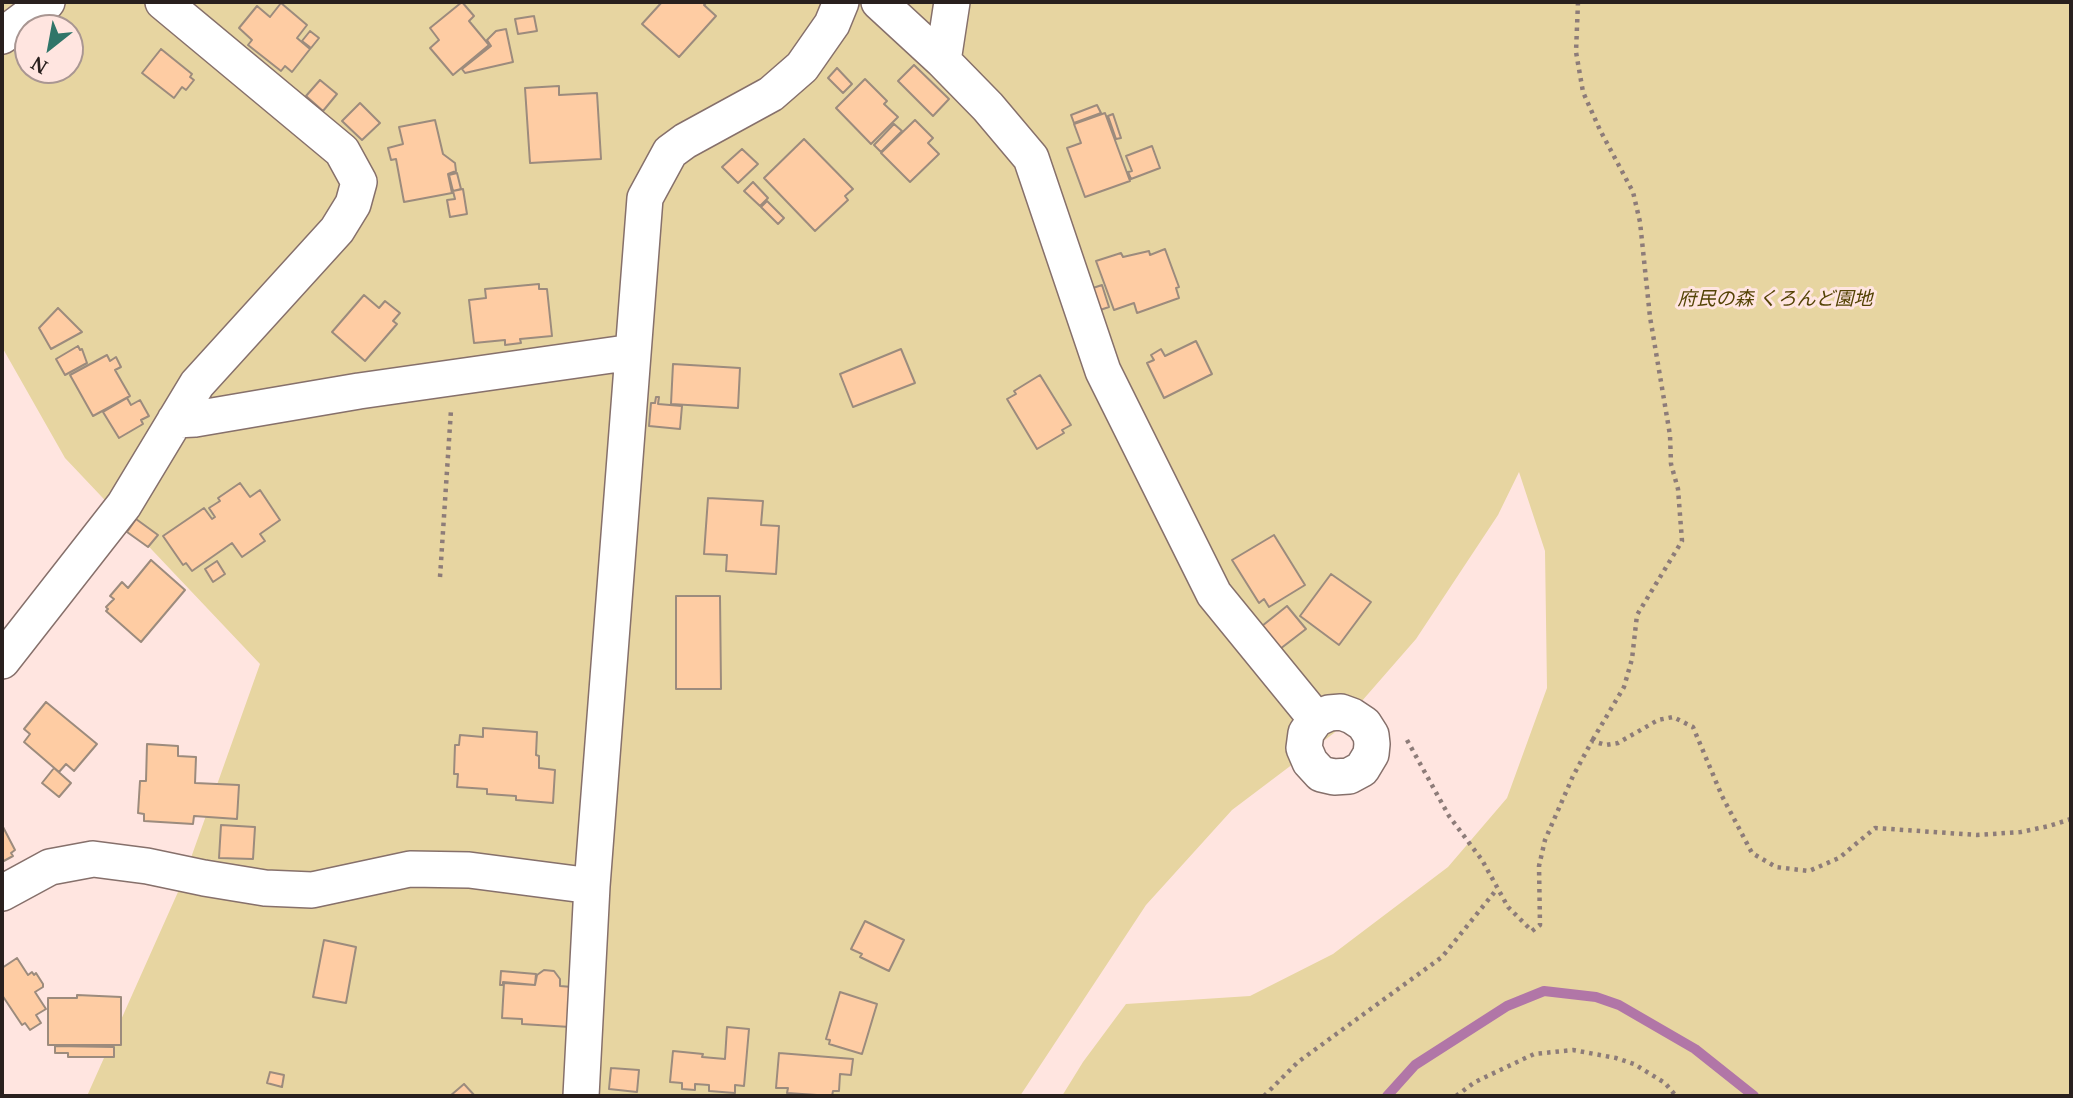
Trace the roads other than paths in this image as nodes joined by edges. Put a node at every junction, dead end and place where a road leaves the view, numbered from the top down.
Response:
1 (47, 2) edge
2 (163, 2) edge
3 (841, 2) edge
4 (879, 2) edge
5 (952, 2) edge
6 (2, 36) edge
7 (943, 61) junction
8 (633, 352) junction
9 (175, 420) junction
10 (2, 661) edge
11 (1316, 719) junction
12 (592, 886) junction
13 (2, 893) edge
14 (581, 1096) edge

1 - 6 street
2 - 9 street
3 - 8 street
4 - 7 street
5 - 7 street
7 - 11 street
8 - 9 street
8 - 12 street
9 - 10 street
11 - 11 street
12 - 13 street
12 - 14 street

